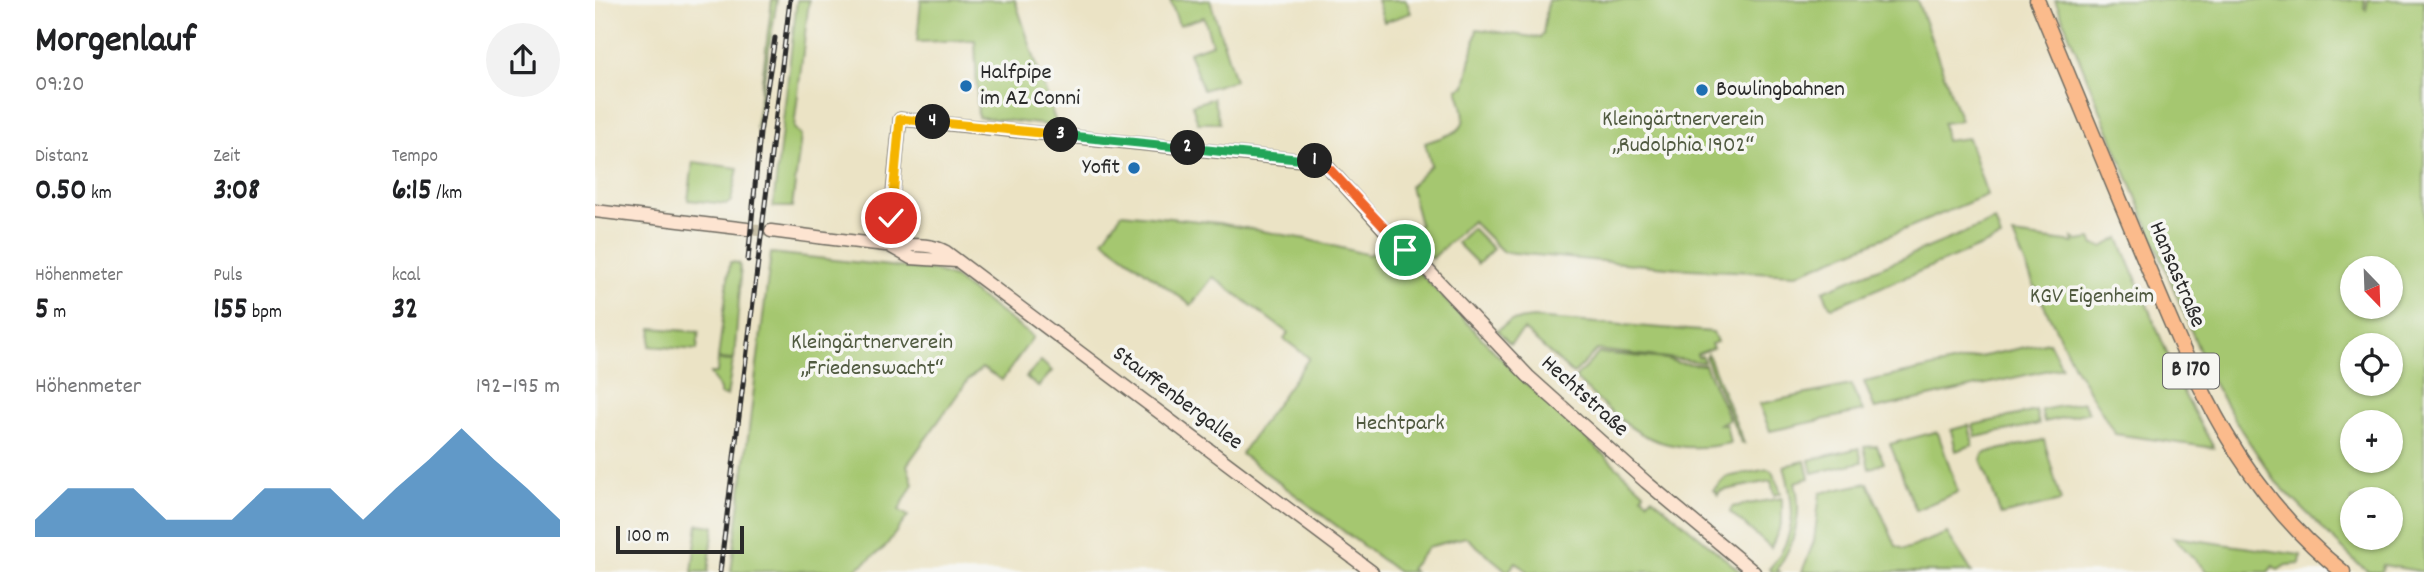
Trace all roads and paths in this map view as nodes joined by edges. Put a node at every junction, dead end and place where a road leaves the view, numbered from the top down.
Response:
1 (2037, 0) edge
2 (595, 211) edge
3 (747, 229) tunnel mouth
4 (771, 231) tunnel mouth
5 (888, 245) junction
6 (1372, 572) edge
7 (1754, 572) edge
8 (2343, 572) edge

1 - 8 main road, Hansastraße / B 170
2 - 3 street
4 - 5 street, Stauffenbergallee
5 - 6 street, Stauffenbergallee
5 - 7 street, Hechtstraße

